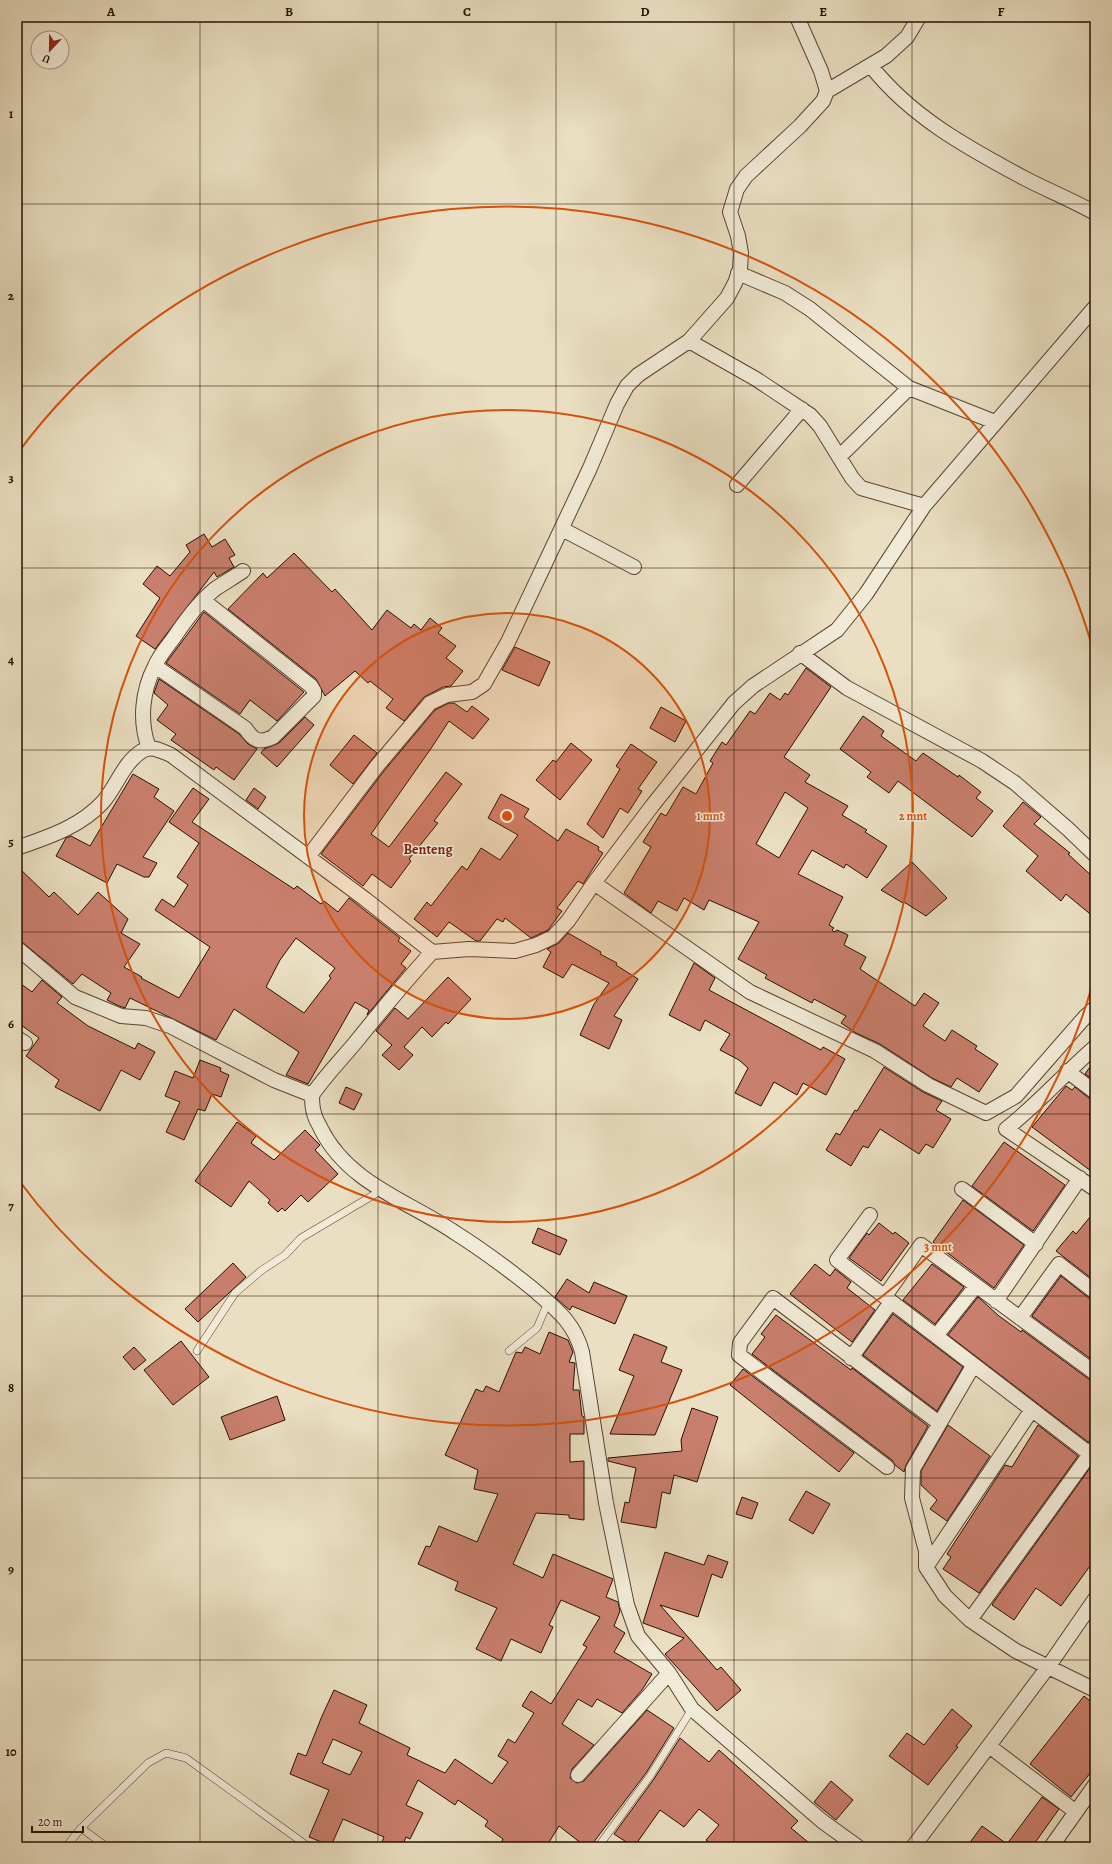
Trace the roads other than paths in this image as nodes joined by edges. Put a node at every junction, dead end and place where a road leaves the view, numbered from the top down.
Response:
1 (797, 17) edge
2 (919, 17) edge
3 (871, 66) junction
4 (827, 91) junction
5 (1095, 213) edge
6 (738, 273) junction
7 (1095, 307) edge
8 (689, 341) junction
9 (909, 388) junction
10 (802, 409) junction
11 (995, 422) junction
12 (839, 457) junction
13 (737, 485) dead end
14 (924, 506) junction
15 (562, 529) junction
16 (634, 567) dead end
17 (243, 571) dead end
18 (203, 600) junction
19 (800, 653) junction
20 (154, 666) junction
21 (149, 748) junction
22 (17, 848) edge
23 (1095, 855) edge
24 (308, 857) junction
25 (594, 883) junction
26 (17, 948) edge
27 (432, 952) junction
28 (1095, 1008) edge
29 (1095, 1047) edge
30 (1067, 1071) junction
31 (1095, 1092) edge
32 (312, 1095) junction
33 (1080, 1178) junction
34 (962, 1189) dead end
35 (1095, 1189) edge
36 (382, 1190) junction
37 (870, 1215) dead end
38 (1036, 1244) junction
39 (976, 1286) junction
40 (1095, 1292) edge
41 (888, 1299) junction
42 (996, 1301) junction
43 (548, 1302) junction
44 (1020, 1318) junction
45 (936, 1336) junction
46 (197, 1351) dead end
47 (509, 1352) dead end
48 (851, 1358) junction
49 (973, 1366) junction
50 (1095, 1373) edge
51 (1031, 1411) junction
52 (939, 1423) junction
53 (1093, 1453) edge
54 (888, 1467) dead end
55 (926, 1567) junction
56 (1095, 1599) edge
57 (970, 1620) junction
58 (1048, 1667) junction
59 (669, 1673) junction
60 (1095, 1690) edge
61 (692, 1709) junction
62 (989, 1746) junction
63 (578, 1775) dead end
64 (1092, 1794) edge
65 (1076, 1812) junction
66 (81, 1828) junction
67 (66, 1847) edge
68 (107, 1847) edge
69 (309, 1847) edge
70 (598, 1847) edge
71 (858, 1847) edge
72 (913, 1847) edge
73 (1051, 1847) edge

1 - 4 street
2 - 3 street
3 - 4 street
3 - 5 street
4 - 6 street
6 - 8 street
6 - 9 street
7 - 11 street
8 - 10 street
8 - 15 street
9 - 11 street
9 - 12 street
10 - 12 street
10 - 13 street
11 - 14 street
12 - 14 street
14 - 19 street
15 - 16 street
15 - 24 street
17 - 18 street
18 - 20 street
18 - 20 street
19 - 23 street
19 - 25 street
20 - 21 street
21 - 22 street
21 - 24 street
24 - 27 street
25 - 27 street
25 - 28 street
26 - 32 street
27 - 32 street
29 - 30 street
30 - 31 street
30 - 33 street
32 - 36 street
33 - 35 street
33 - 38 street
34 - 38 street
36 - 43 street
36 - 46 lane
37 - 41 street
38 - 42 street
39 - 41 street
39 - 42 street
39 - 45 street
40 - 44 street
41 - 45 street
41 - 48 street
42 - 44 street
43 - 47 lane
43 - 59 street
44 - 50 street
45 - 49 street
48 - 52 street
48 - 54 street
49 - 51 street
49 - 52 street
51 - 53 street
51 - 55 street
52 - 55 street
53 - 57 street
55 - 57 street
56 - 58 street
57 - 58 street
58 - 60 street
58 - 62 street
59 - 61 street
59 - 63 street
61 - 70 lane
61 - 71 street
62 - 65 street
62 - 72 street
64 - 65 street
65 - 73 street
66 - 67 lane
66 - 68 lane
66 - 69 lane

